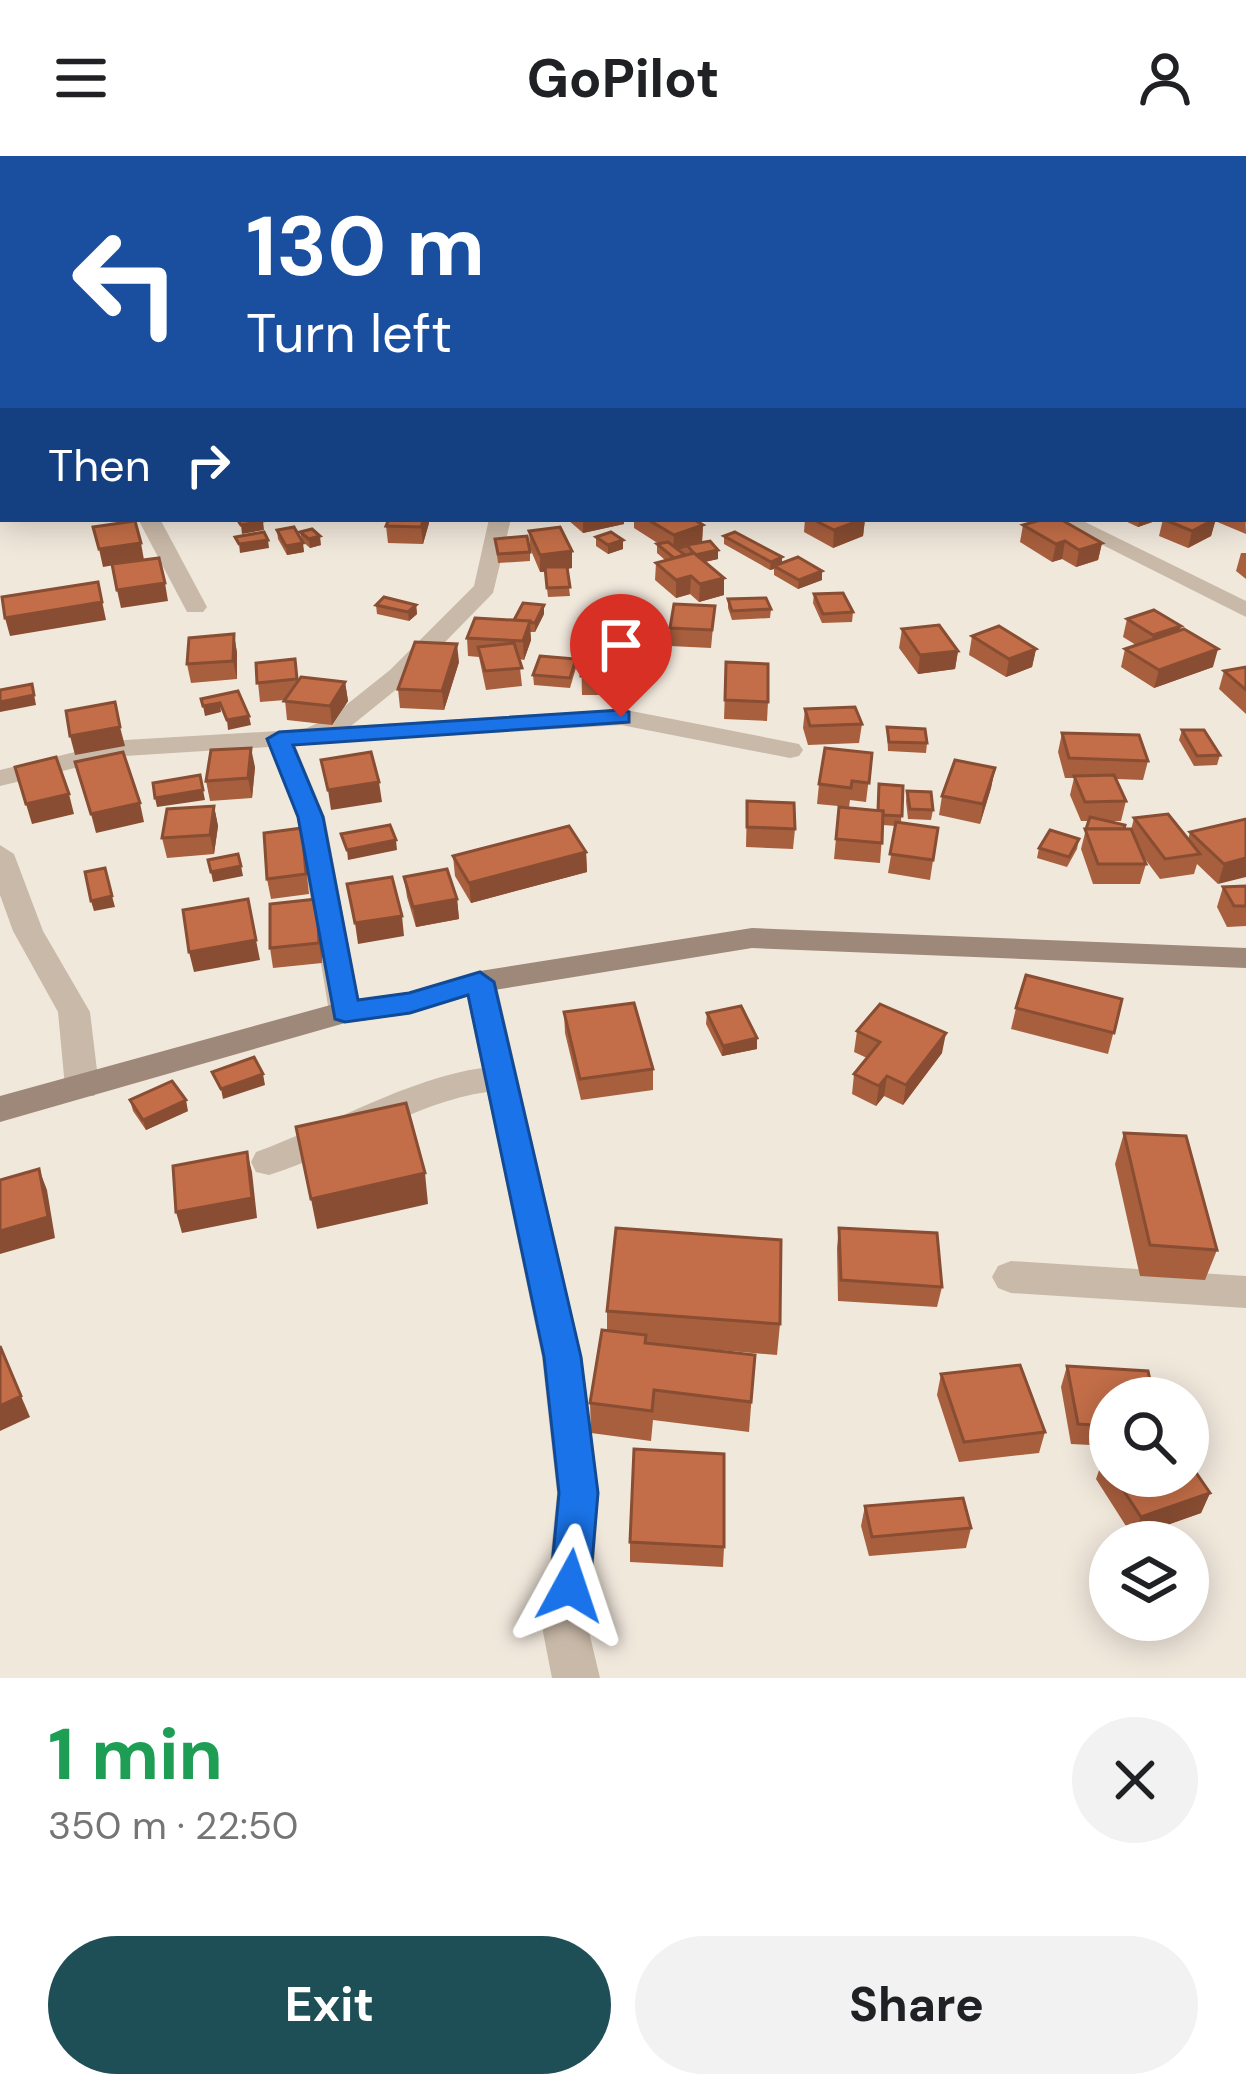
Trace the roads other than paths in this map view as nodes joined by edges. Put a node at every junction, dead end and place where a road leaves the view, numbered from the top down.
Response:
1 (150, 522) edge
2 (499, 522) edge
3 (1068, 522) edge
4 (195, 607) dead end
5 (1246, 610) edge
6 (313, 735) junction
7 (279, 739) junction
8 (790, 750) dead end
9 (0, 778) edge
10 (0, 854) edge
11 (1246, 958) edge
12 (480, 982) junction
13 (345, 1012) junction
14 (501, 1078) junction
15 (82, 1087) junction
16 (0, 1109) edge
17 (269, 1162) dead end
18 (1011, 1277) dead end
19 (1246, 1292) edge
20 (577, 1678) edge

1 - 4 street
2 - 6 street
3 - 5 street
6 - 7 street
6 - 8 street
7 - 9 street
7 - 13 street
10 - 15 street
11 - 12 street
12 - 13 street
12 - 14 street
13 - 15 street
14 - 17 street
14 - 20 street
15 - 16 street
18 - 19 street

